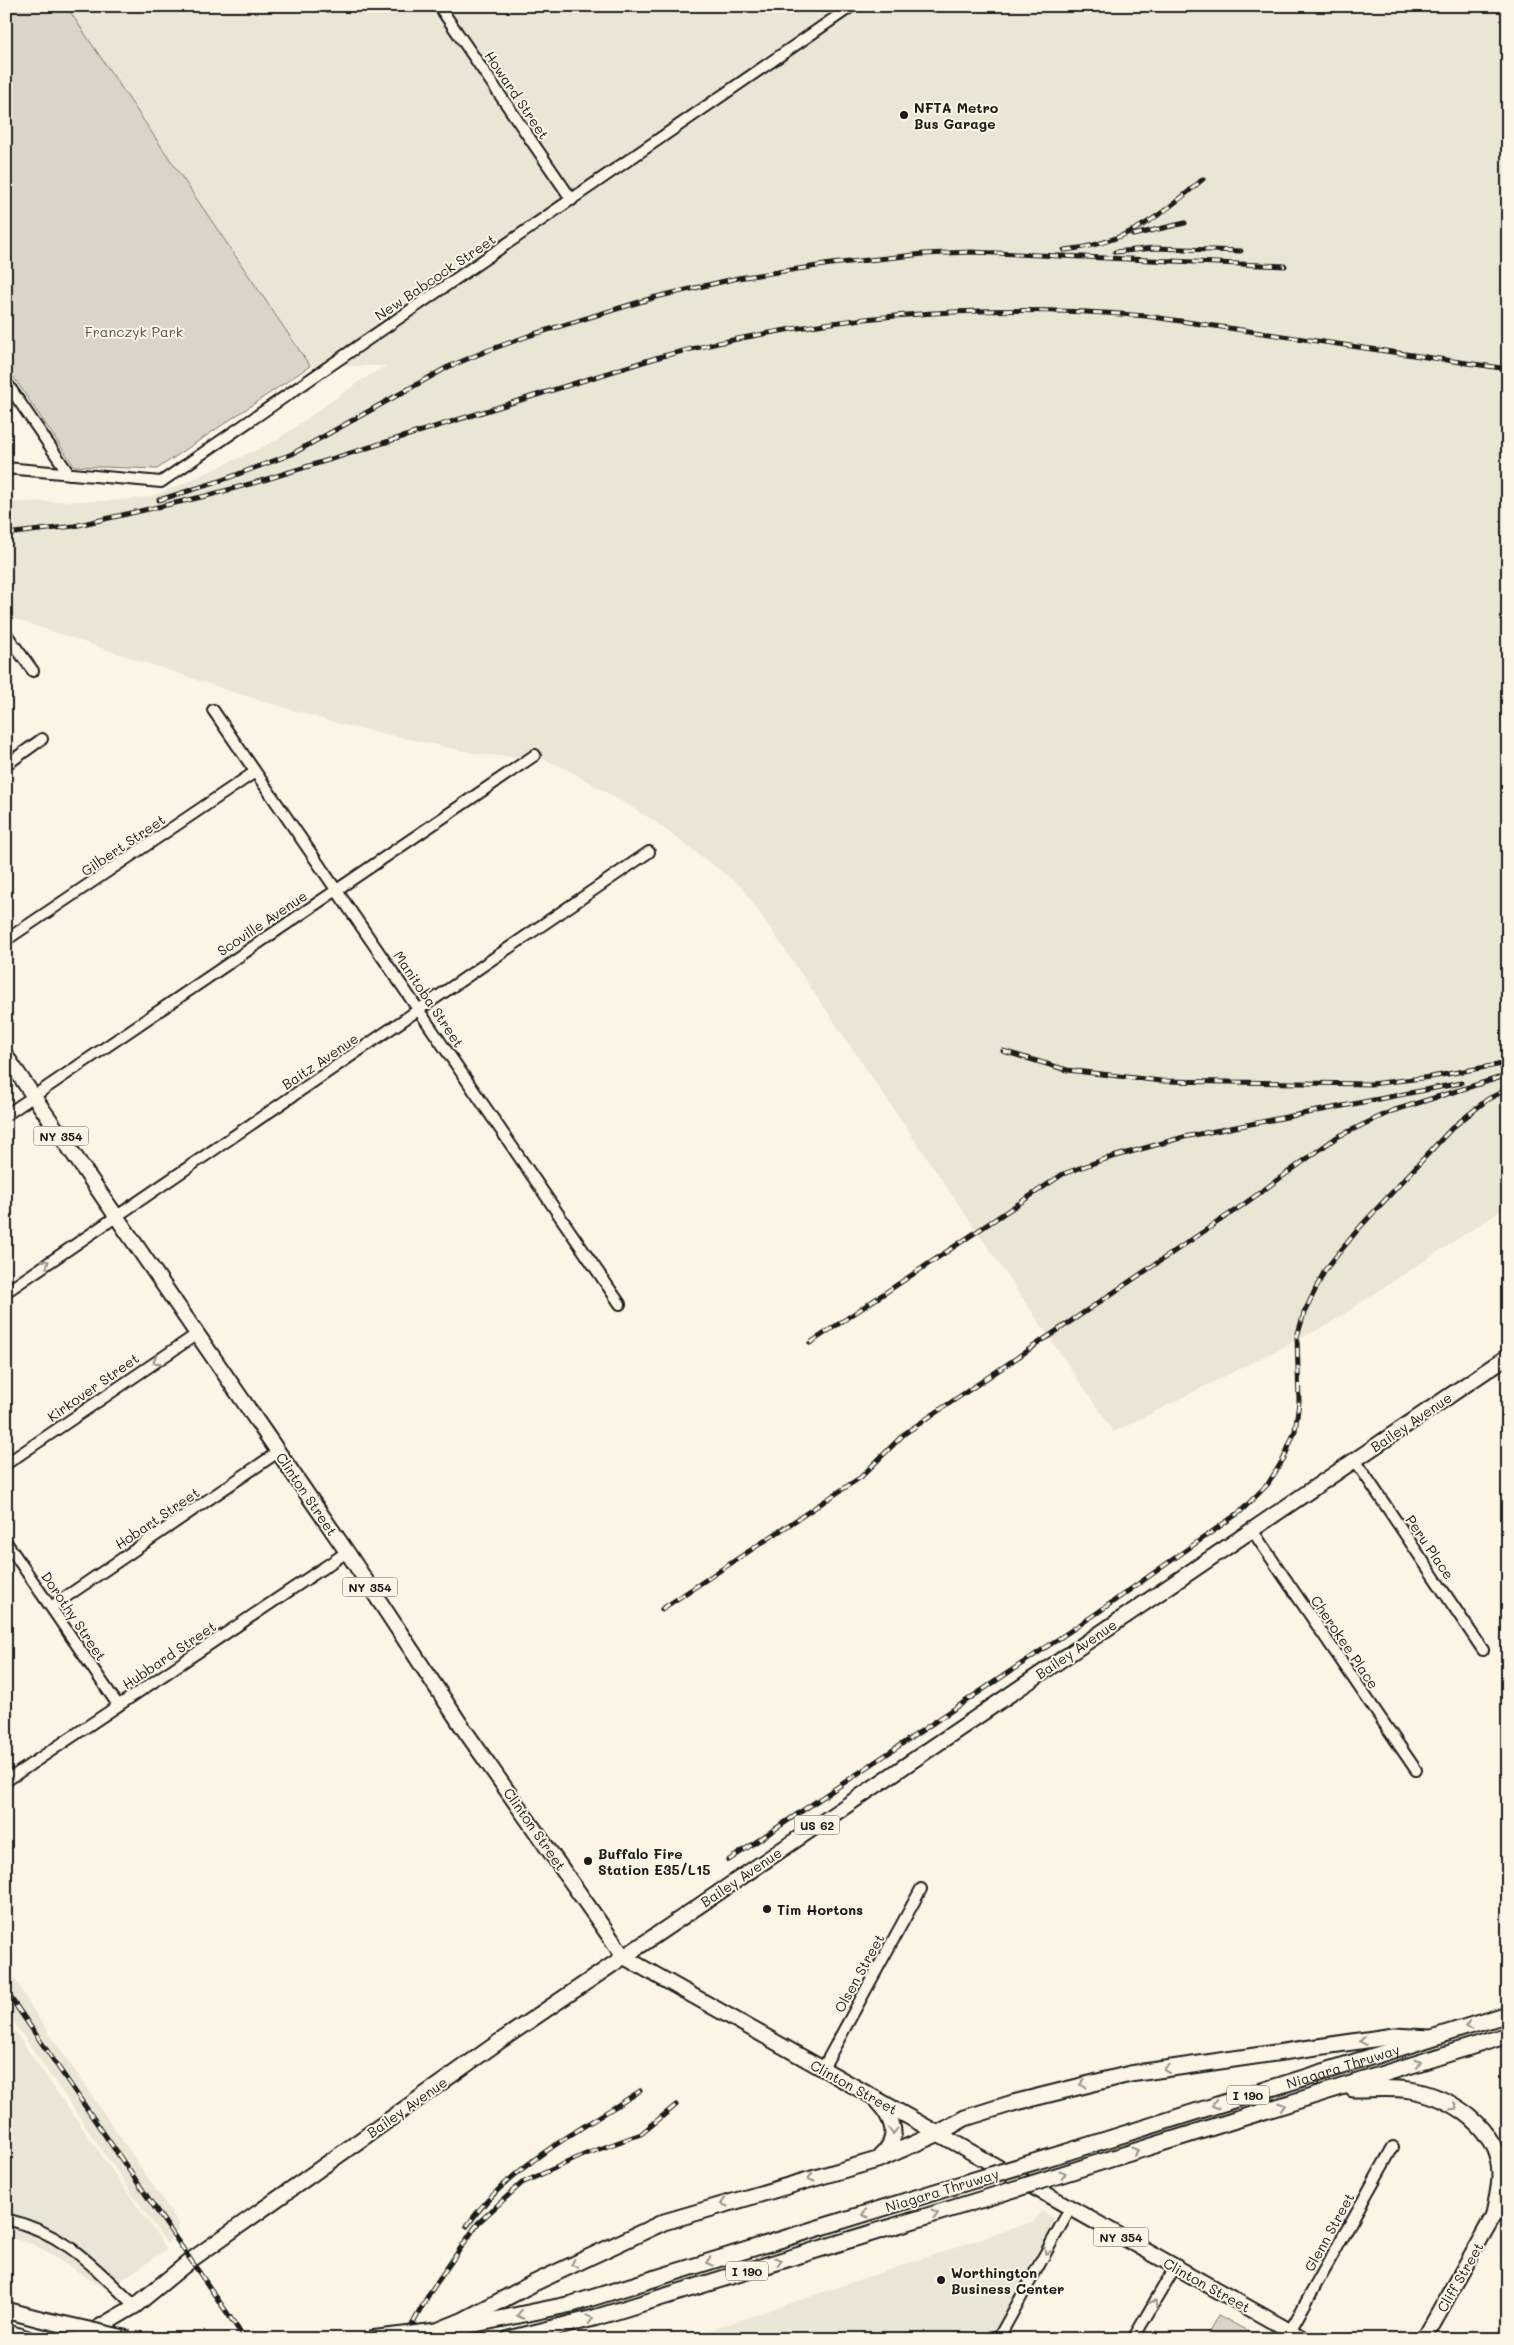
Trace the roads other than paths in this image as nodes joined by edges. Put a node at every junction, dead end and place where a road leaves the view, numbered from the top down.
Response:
1 (439, 6) edge
2 (850, 7) edge
3 (572, 200) junction
4 (6, 382) edge
5 (6, 468) edge
6 (69, 474) junction
7 (6, 634) edge
8 (33, 671) dead end
9 (214, 710) dead end
10 (42, 739) dead end
11 (535, 754) dead end
12 (6, 764) edge
13 (255, 772) junction
14 (649, 852) dead end
15 (337, 889) junction
16 (6, 940) edge
17 (420, 1009) junction
18 (6, 1056) edge
19 (34, 1097) junction
20 (6, 1116) edge
21 (116, 1216) junction
22 (6, 1292) edge
23 (620, 1304) dead end
24 (196, 1334) junction
25 (1508, 1356) edge
26 (278, 1452) junction
27 (1355, 1460) junction
28 (6, 1464) edge
29 (1252, 1530) junction
30 (6, 1542) edge
31 (346, 1552) junction
32 (51, 1606) junction
33 (1483, 1650) dead end
34 (118, 1705) junction
35 (1416, 1770) dead end
36 (6, 1781) edge
37 (921, 1889) dead end
38 (624, 1957) junction
39 (1508, 2014) edge
40 (1508, 2035) edge
41 (1429, 2038) junction
42 (822, 2070) junction
43 (1339, 2089) junction
44 (877, 2101) junction
45 (939, 2133) junction
46 (1393, 2147) dead end
47 (876, 2160) junction
48 (1508, 2196) edge
49 (1070, 2209) junction
50 (1494, 2215) junction
51 (6, 2219) edge
52 (1175, 2267) junction
53 (135, 2306) junction
54 (6, 2310) edge
55 (437, 2331) junction
56 (1290, 2331) junction
57 (6, 2332) edge
58 (28, 2339) edge
59 (80, 2339) edge
60 (129, 2339) edge
61 (370, 2339) edge
62 (509, 2339) edge
63 (998, 2339) edge
64 (1133, 2339) edge
65 (1304, 2339) edge
66 (1424, 2339) edge

1 - 3 street, Howard Street
2 - 3 street, New Babcock Street
3 - 6 street, New Babcock Street
4 - 6 street
5 - 6 street, New Babcock Street
7 - 8 street
9 - 13 street, Manitoba Street
10 - 12 street
11 - 15 street, Scoville Avenue
13 - 15 street, Manitoba Street
13 - 16 street, Gilbert Street
14 - 17 street, Baitz Avenue
15 - 17 street, Manitoba Street
15 - 19 street, Scoville Avenue
17 - 21 street, Baitz Avenue
17 - 23 street, Manitoba Street
18 - 19 main road, Clinton Street / NY 354
19 - 20 street, Scoville Avenue
19 - 21 main road, Clinton Street / NY 354
22 -> 21 street, Baitz Avenue
21 - 24 main road, Clinton Street / NY 354
24 - 26 main road, Clinton Street / NY 354
24 -> 28 street, Kirkover Street
25 - 27 main road, Bailey Avenue / US 62
26 - 31 main road, Clinton Street / NY 354
26 - 32 street, Hobart Street
27 - 29 main road, Bailey Avenue / US 62
27 - 33 street, Peru Place
29 - 35 street, Cherokee Place
29 - 38 main road, Bailey Avenue / US 62
30 - 32 street, Dorothy Street
31 - 34 street, Hubbard Street
31 - 38 main road, Clinton Street / NY 354
32 - 34 street, Dorothy Street
34 - 36 street, Hubbard Street
37 - 42 street, Olsen Street
38 - 42 main road, Clinton Street / NY 354
38 - 53 main road, Bailey Avenue / US 62
39 -> 41 highway, Niagara Thruway / I 190
43 -> 40 highway, Niagara Thruway / I 190
41 -> 45 highway
41 -> 55 highway, Niagara Thruway / I 190, bridge
42 - 44 main road, Clinton Street / NY 354
43 -> 50 highway
62 -> 43 highway, Niagara Thruway / I 190, bridge
44 - 45 main road, Clinton Street / NY 354
44 -> 47 highway
45 - 47 highway
45 - 49 main road, Clinton Street / NY 354
46 - 56 street, Glenn Street
47 -> 55 highway
48 - 50 highway
49 - 52 main road, Clinton Street / NY 354
49 -> 63 street
50 - 66 main road, Cliff Street
51 - 53 street
52 - 56 main road, Clinton Street / NY 354
64 -> 52 street
53 - 59 main road, Bailey Avenue / US 62
54 - 60 highway, bridge
55 - 61 highway, Niagara Thruway / I 190, bridge
56 - 65 main road, Clinton Street / NY 354
57 - 58 highway

